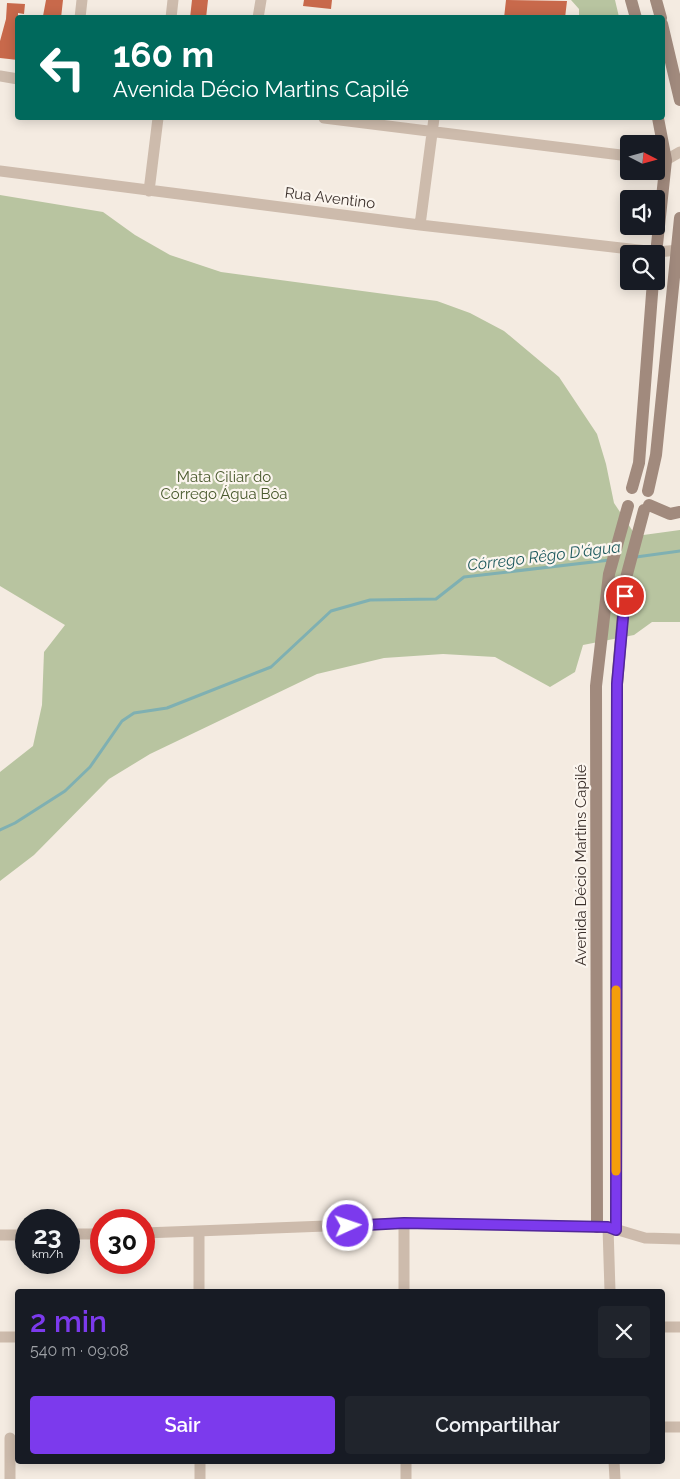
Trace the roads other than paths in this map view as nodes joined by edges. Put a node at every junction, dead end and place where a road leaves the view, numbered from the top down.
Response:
1 (82, 0) edge
2 (173, 0) edge
3 (260, 0) edge
4 (631, 0) edge
5 (656, 0) edge
6 (80, 15) edge
7 (171, 15) edge
8 (258, 15) edge
9 (635, 15) edge
10 (660, 15) edge
11 (665, 37) edge
12 (0, 76) edge
13 (15, 78) edge
14 (680, 100) edge
15 (158, 120) edge
16 (340, 120) edge
17 (434, 120) edge
18 (658, 120) edge
19 (433, 132) junction
20 (659, 135) edge
21 (680, 152) edge
22 (620, 155) edge
23 (665, 158) edge
24 (0, 171) edge
25 (660, 180) edge
26 (149, 191) junction
27 (680, 218) edge
28 (420, 225) junction
29 (656, 245) edge
30 (620, 249) edge
31 (678, 251) edge
32 (665, 252) edge
33 (653, 290) edge
34 (632, 488) junction
35 (648, 491) junction
36 (628, 506) junction
37 (647, 507) junction
38 (680, 512) edge
39 (404, 1223) junction
40 (607, 1228) junction
41 (199, 1232) junction
42 (155, 1233) edge
43 (0, 1235) edge
44 (15, 1235) edge
45 (680, 1238) edge
46 (199, 1289) edge
47 (404, 1289) edge
48 (610, 1289) edge
49 (665, 1327) edge
50 (680, 1327) edge
51 (0, 1337) edge
52 (15, 1337) edge
53 (665, 1427) edge
54 (680, 1427) edge
55 (9, 1438) edge
56 (200, 1464) edge
57 (406, 1464) edge
58 (614, 1464) edge
59 (10, 1479) edge
60 (200, 1479) edge
61 (406, 1479) edge
62 (615, 1479) edge

1 - 6 street
2 - 7 street
3 - 8 street
4 - 9 street
5 - 10 street
11 - 14 street
12 - 13 street
15 - 26 street
16 - 19 street
17 - 19 street
18 - 20 street
19 - 22 street
19 - 28 street
21 - 23 street
24 - 26 street, Rua Aventino
25 - 29 street
26 - 28 street, Rua Aventino
27 - 31 street
28 - 30 street, Rua Aventino
31 - 32 street, Rua Aventino
31 - 35 street
33 - 34 street, Avenida Décio Martins Capilé
34 - 35 street
34 - 36 street, Avenida Décio Martins Capilé
35 - 37 street
36 - 37 street
36 - 40 street, Avenida Décio Martins Capilé
37 - 38 street
37 - 40 street
39 - 40 street
39 - 41 street
39 - 47 street
40 - 45 street
40 - 48 street
41 - 42 street
41 - 46 street
43 - 44 street
49 - 50 street
51 - 52 street
53 - 54 street
55 - 59 street
56 - 60 street
57 - 61 street
58 - 62 street

